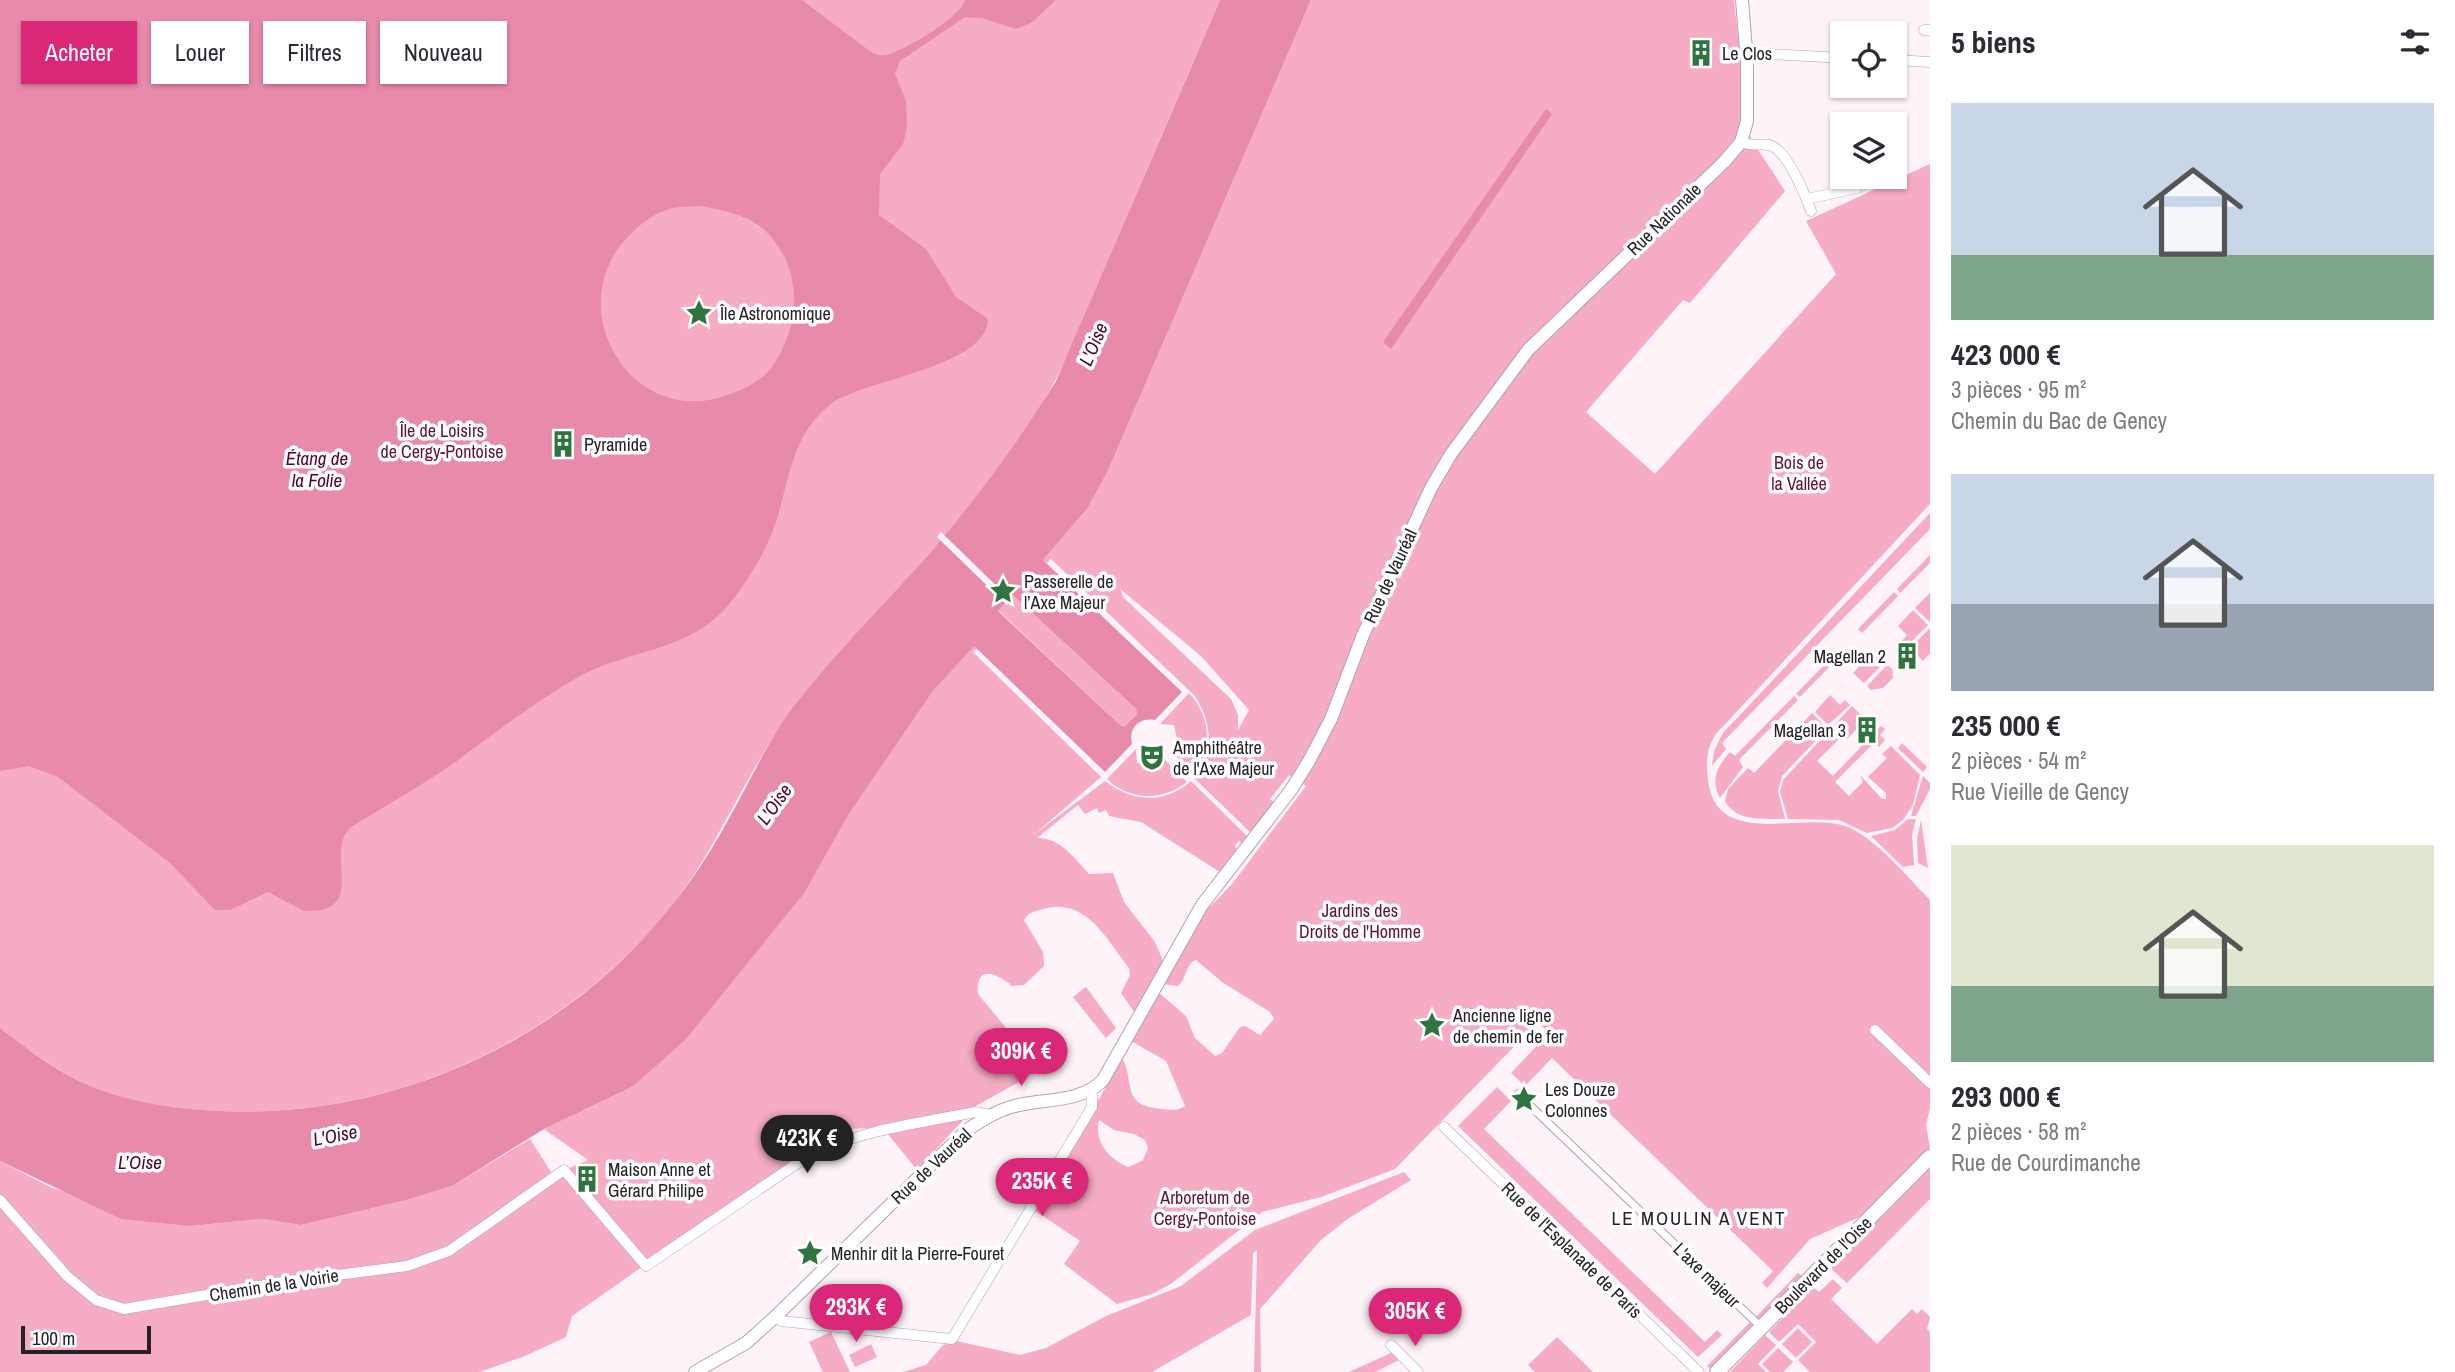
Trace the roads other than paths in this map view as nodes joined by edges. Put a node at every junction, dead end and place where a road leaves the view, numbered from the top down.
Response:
1 (1742, 0) edge
2 (1746, 53) junction
3 (1830, 57) edge
4 (1907, 61) edge
5 (1930, 62) edge
6 (1741, 142) junction
7 (1852, 189) edge
8 (1807, 199) junction
9 (1811, 211) dead end
10 (1490, 402) joint
11 (1875, 1030) dead end
12 (1930, 1083) edge
13 (1092, 1091) junction
14 (1518, 1094) dead end
15 (991, 1115) junction
16 (1444, 1128) dead end
17 (1930, 1157) edge
18 (0, 1200) edge
19 (776, 1316) junction
20 (1761, 1327) junction
21 (1391, 1345) dead end
22 (695, 1372) edge
23 (1418, 1372) edge
24 (1699, 1372) edge
25 (1717, 1372) edge

1 - 2 street
2 - 3 street
2 - 6 street
4 - 5 street
6 - 8 street
6 - 10 street, Rue Nationale
7 - 8 street
8 - 9 street
10 - 13 street, Rue de Vauréal
11 - 12 street
13 - 15 street, Rue de Vauréal
13 - 19 street
14 - 20 street, L'axe majeur
15 - 18 street, Chemin de la Voirie
15 - 19 street, Rue de Vauréal
16 - 24 street, Rue de l'Esplanade de Paris
17 - 20 main road, Boulevard de l'Oise
19 - 22 street, Rue de Vauréal
20 - 25 main road, Boulevard de l'Oise
21 - 23 street

